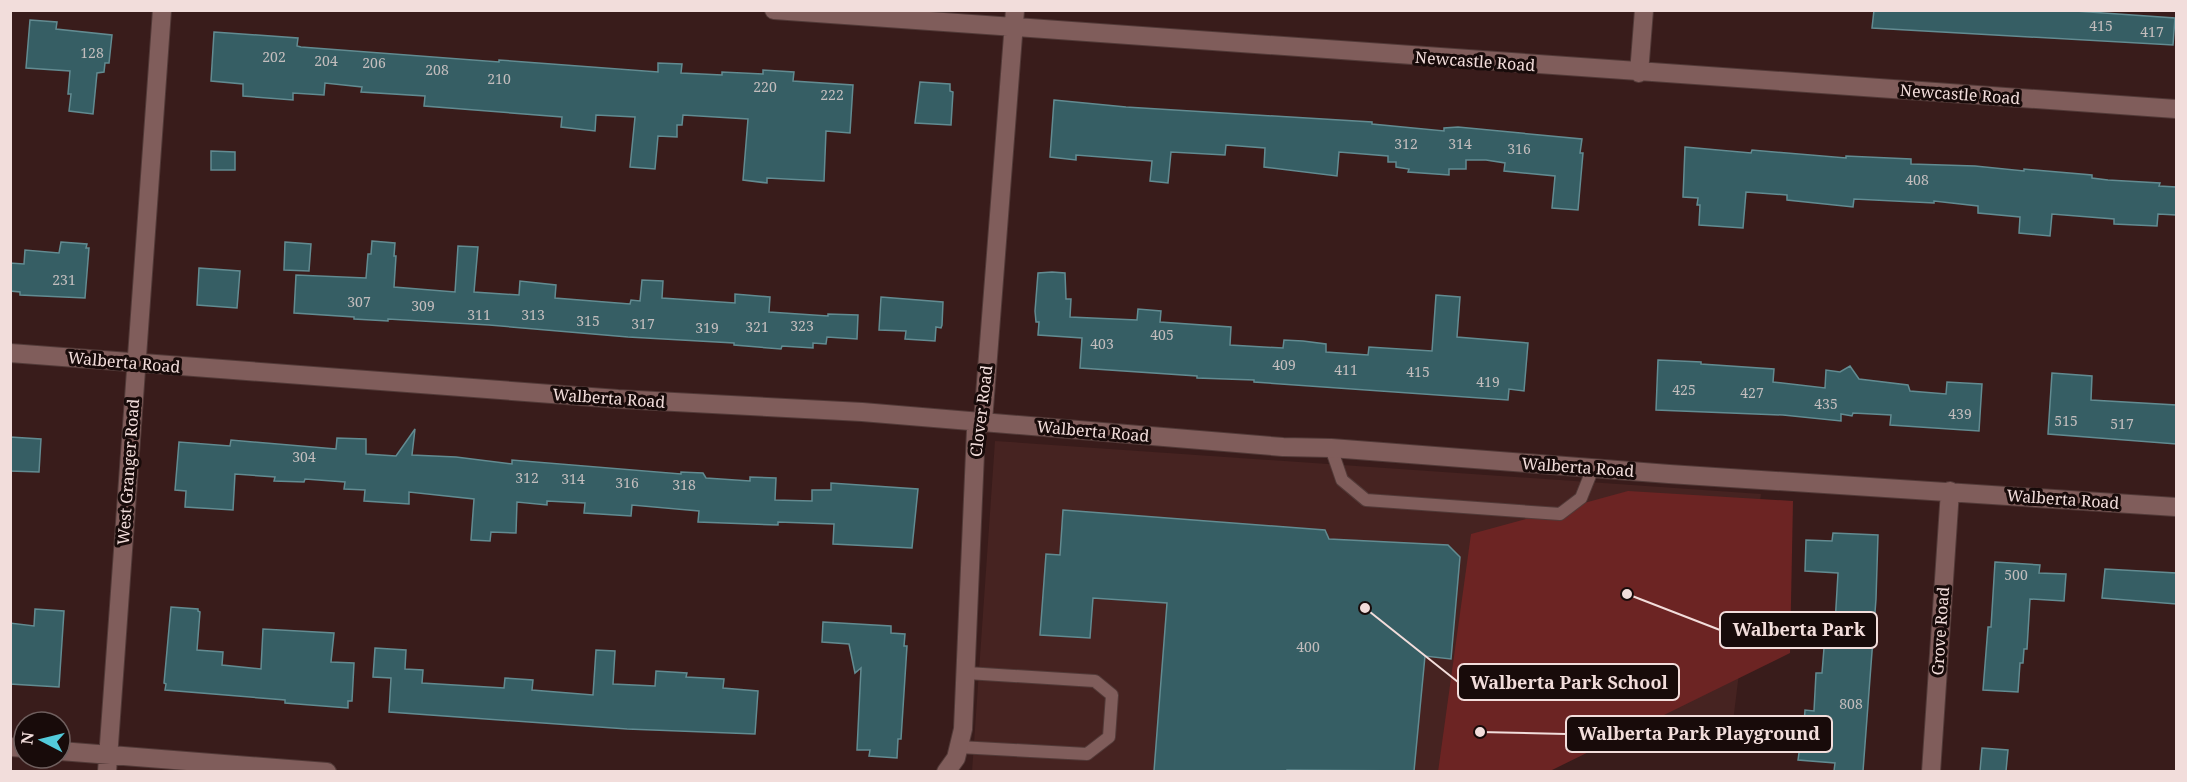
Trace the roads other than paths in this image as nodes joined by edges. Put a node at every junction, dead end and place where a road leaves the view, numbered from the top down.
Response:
1 (162, 10) edge
2 (774, 10) edge
3 (1015, 10) edge
4 (1644, 10) edge
5 (1014, 29) junction
6 (1640, 73) junction
7 (2176, 109) edge
8 (10, 353) edge
9 (135, 364) junction
10 (983, 422) junction
11 (1331, 448) junction
12 (1593, 468) junction
13 (1950, 491) junction
14 (2176, 507) edge
15 (967, 673) junction
16 (958, 747) junction
17 (72, 754) edge
18 (108, 763) edge
19 (327, 771) edge
20 (946, 771) edge
21 (1931, 771) edge

1 - 9 street, West Granger Road
2 - 5 street, Newcastle Road
3 - 5 street, Clover Road
4 - 6 street
5 - 6 street, Newcastle Road
5 - 10 street, Clover Road
6 - 7 street, Newcastle Road
8 - 9 street, Walberta Road
9 - 10 street, Walberta Road
9 - 18 street, West Granger Road
10 - 11 street, Walberta Road
10 - 15 street, Clover Road
11 - 12 street, Walberta Road
11 - 12 lane
12 - 13 street, Walberta Road
13 - 14 street, Walberta Road
13 - 21 street, Grove Road
15 - 16 street, Clover Road
15 - 16 lane
16 - 20 street, Clover Road
17 - 18 street
18 - 19 street

